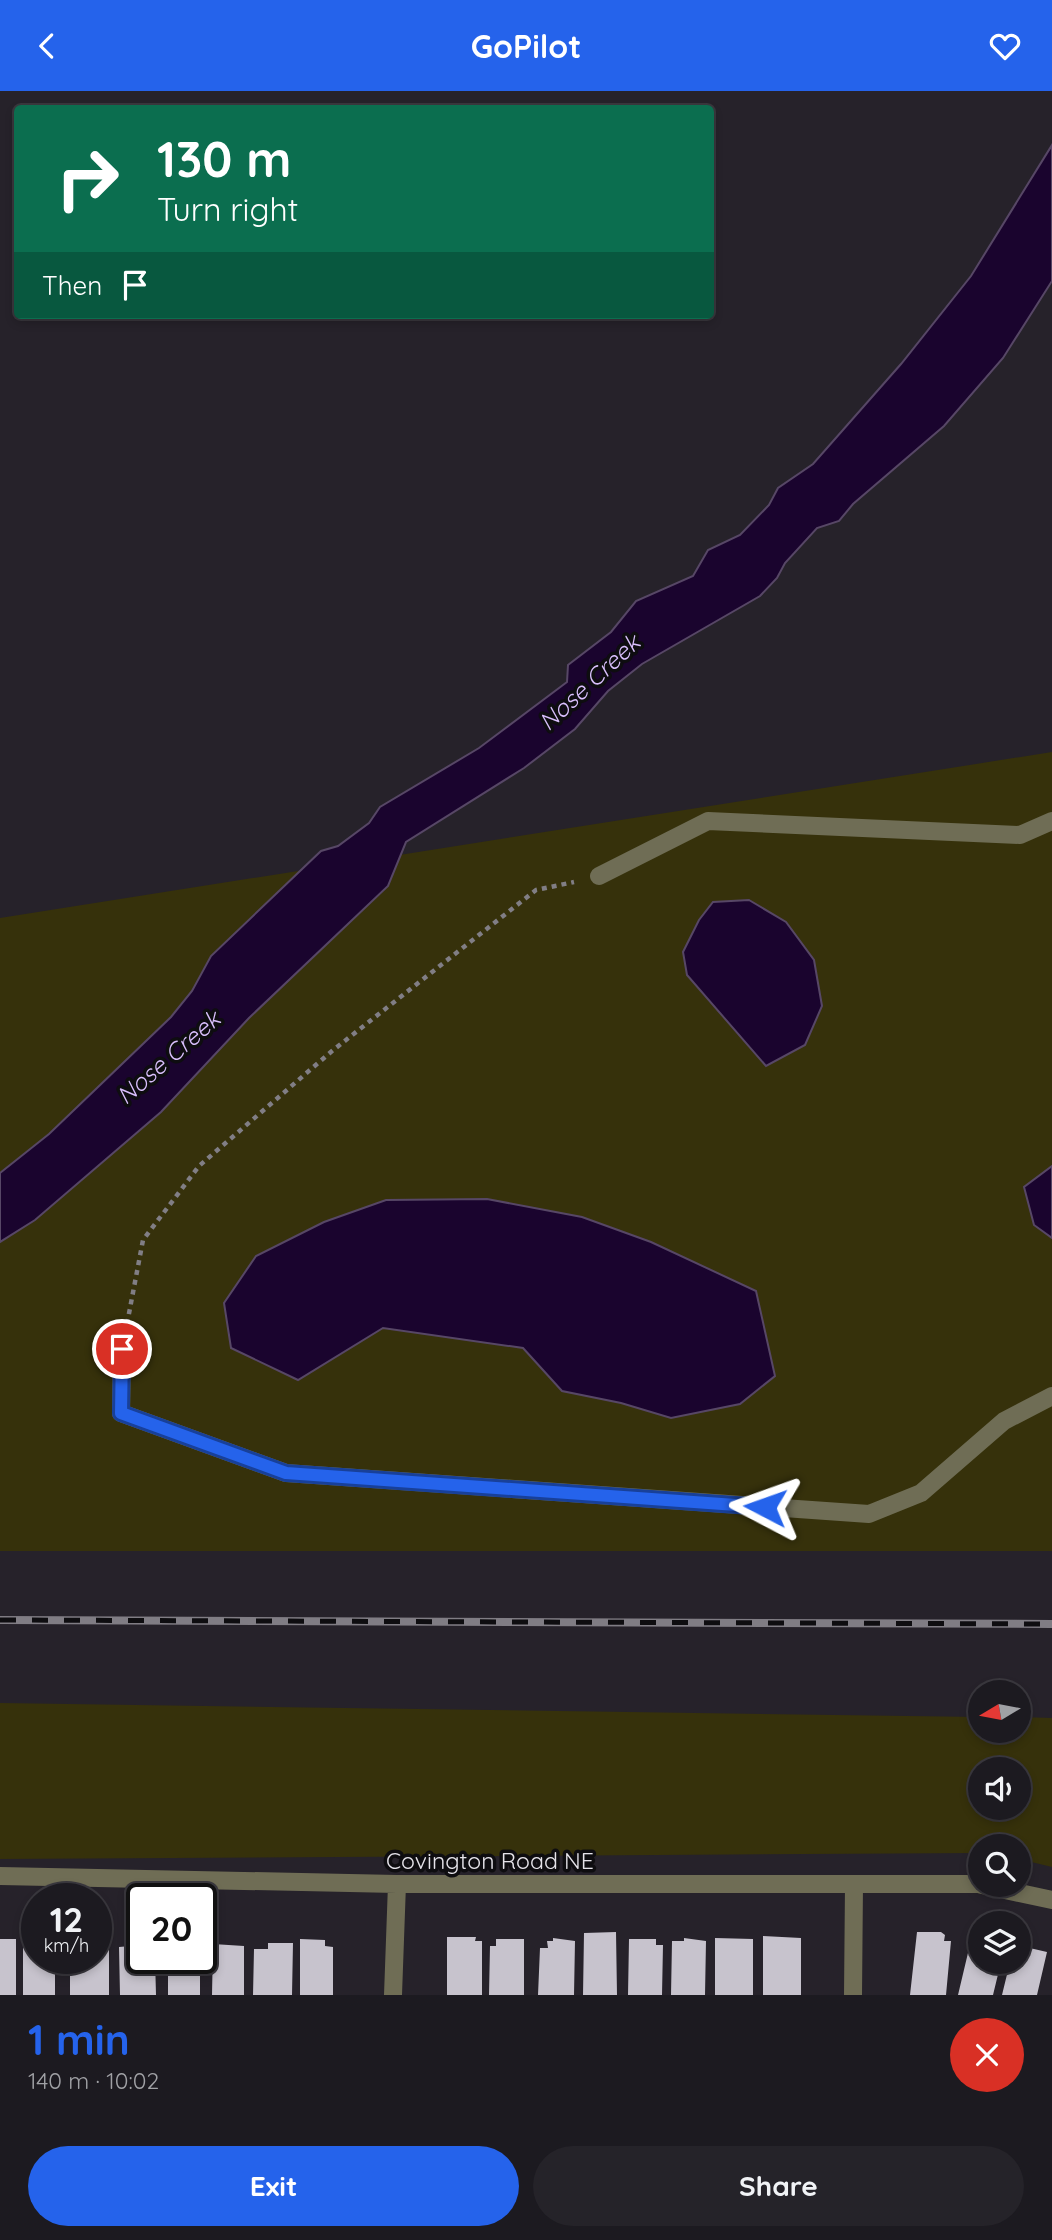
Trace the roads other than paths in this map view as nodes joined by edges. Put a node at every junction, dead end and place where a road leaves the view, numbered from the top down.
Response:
1 (1052, 821) edge
2 (599, 876) road end
3 (122, 1349) road end
4 (1052, 1396) edge
5 (0, 1876) edge
6 (397, 1884) junction
7 (853, 1885) junction
8 (968, 1885) edge
9 (1031, 1896) edge
10 (1052, 1900) edge
11 (393, 1995) edge
12 (853, 1995) edge

1 - 2 street
3 - 4 street
5 - 6 street, Covington Road NE
6 - 7 street, Covington Road NE
6 - 11 street
7 - 8 street, Covington Road NE
7 - 12 street
9 - 10 street, Covington Road NE

